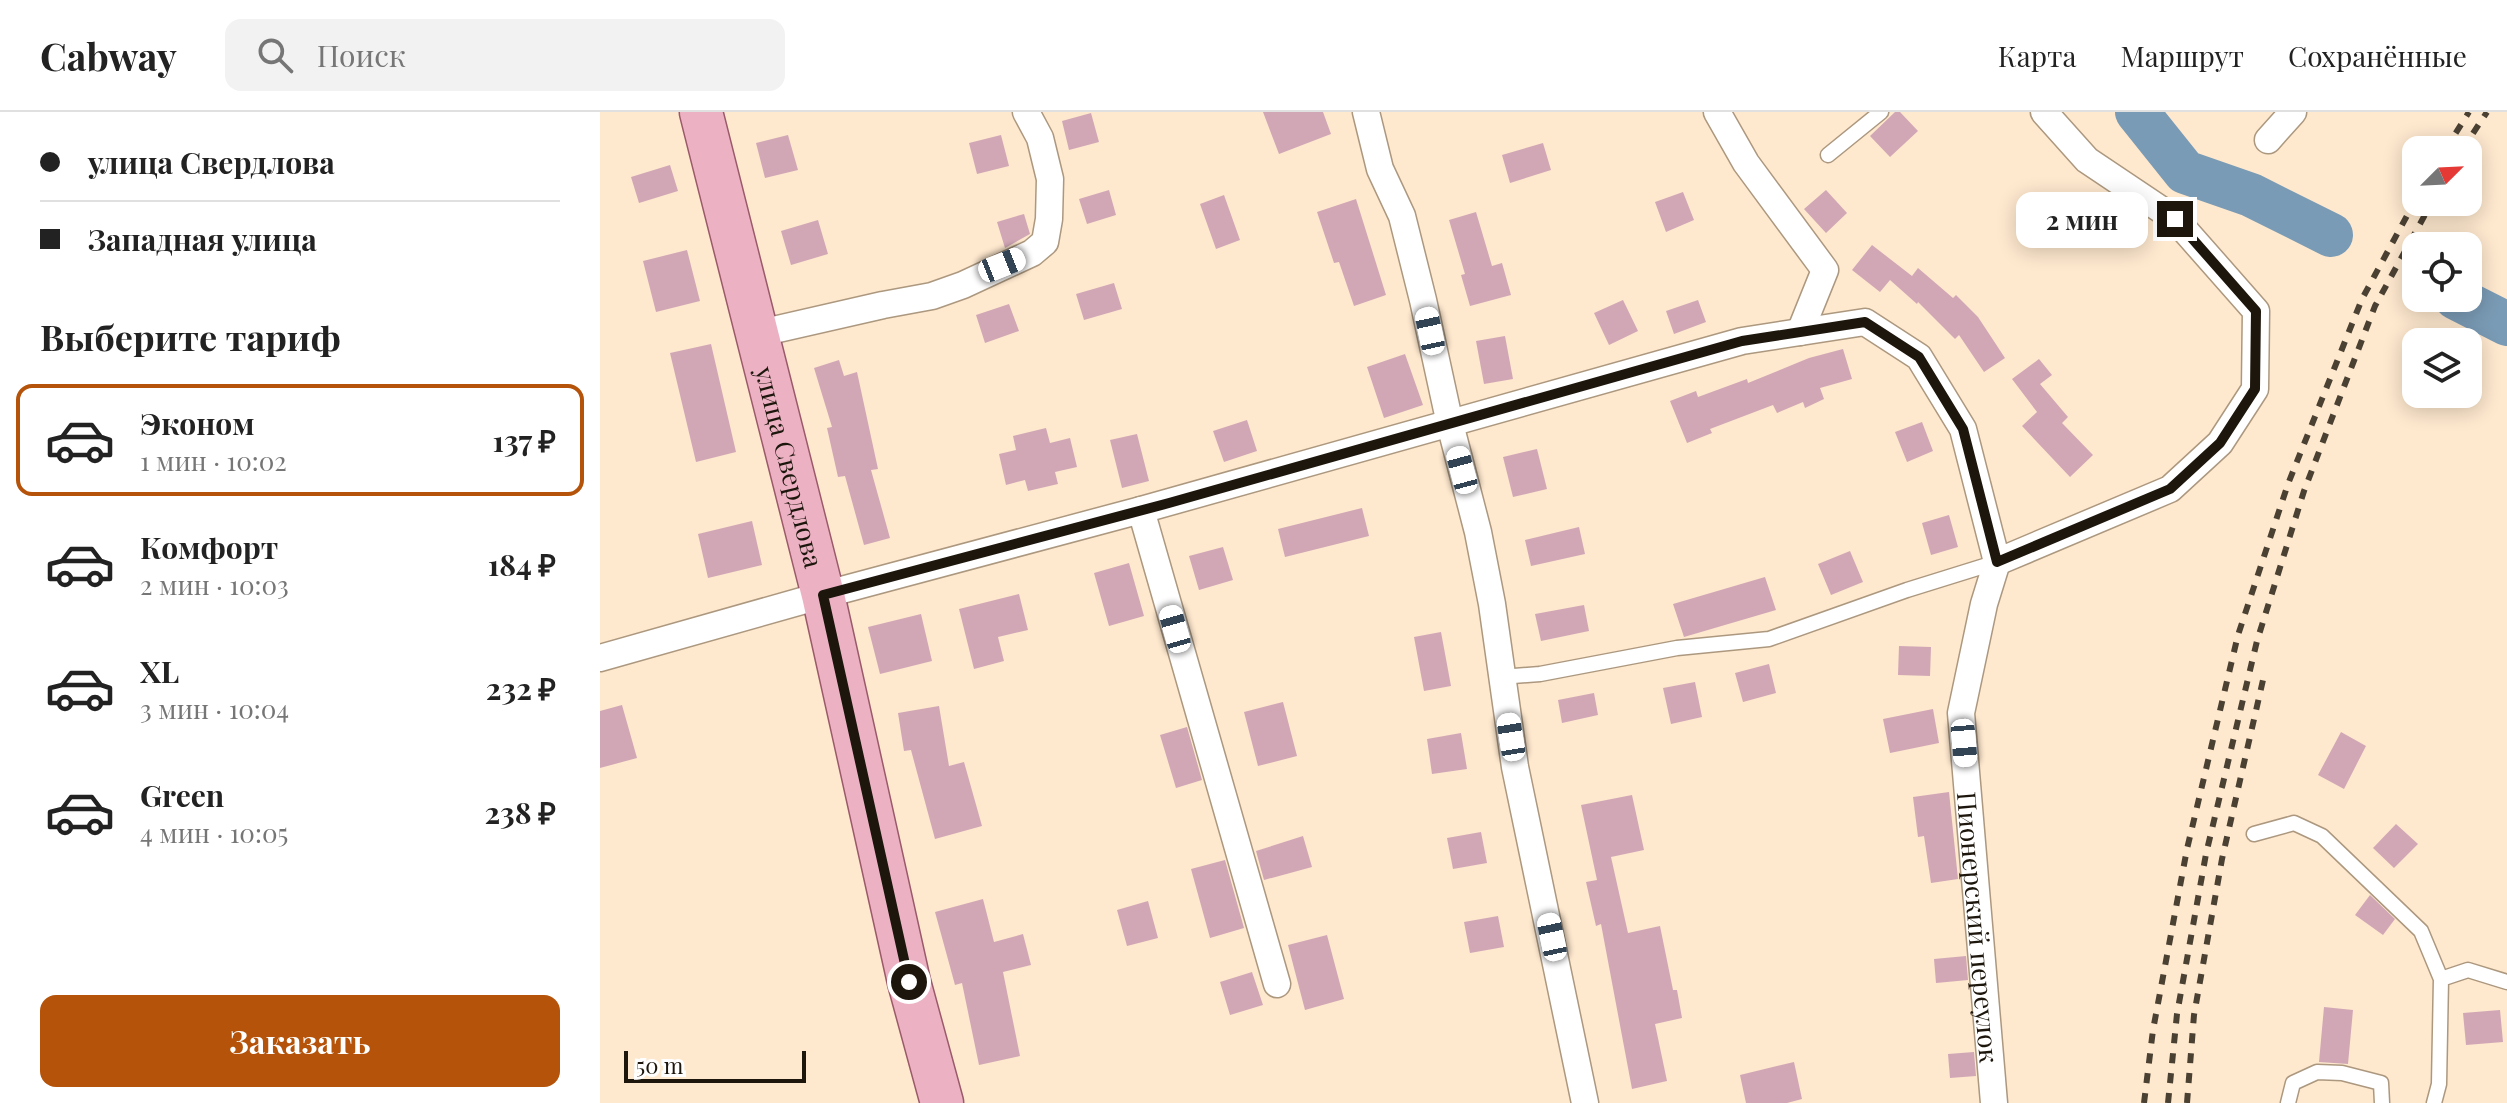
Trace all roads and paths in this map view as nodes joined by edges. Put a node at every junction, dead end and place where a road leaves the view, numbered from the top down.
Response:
1 (701, 112) edge
2 (1026, 112) edge
3 (1366, 112) edge
4 (1717, 112) edge
5 (1881, 112) edge
6 (2044, 112) edge
7 (2293, 112) edge
8 (2268, 140) dead end
9 (1828, 155) dead end
10 (1800, 332) junction
11 (756, 334) junction
12 (1450, 424) junction
13 (1141, 510) junction
14 (1997, 562) junction
15 (823, 595) junction
16 (600, 658) edge
17 (1501, 677) junction
18 (2254, 834) dead end
19 (2441, 979) junction
20 (2507, 982) edge
21 (1277, 984) dead end
22 (942, 1103) edge
23 (1585, 1103) edge
24 (1994, 1103) edge
25 (2288, 1103) edge
26 (2382, 1103) edge
27 (2434, 1103) edge

1 - 11 main road, улица Свердлова
2 - 11 street
3 - 12 street
4 - 10 street
5 - 9 lane
6 - 14 street
7 - 8 street
10 - 12 street
10 - 14 street
11 - 15 main road, улица Свердлова
12 - 13 street
12 - 17 street
13 - 15 street
13 - 21 street
14 - 17 lane
14 - 24 street, Пионерский переулок
15 - 16 street
15 - 22 main road, улица Свердлова
17 - 23 street
18 - 19 lane
19 - 20 lane
19 - 27 lane
25 - 26 lane

